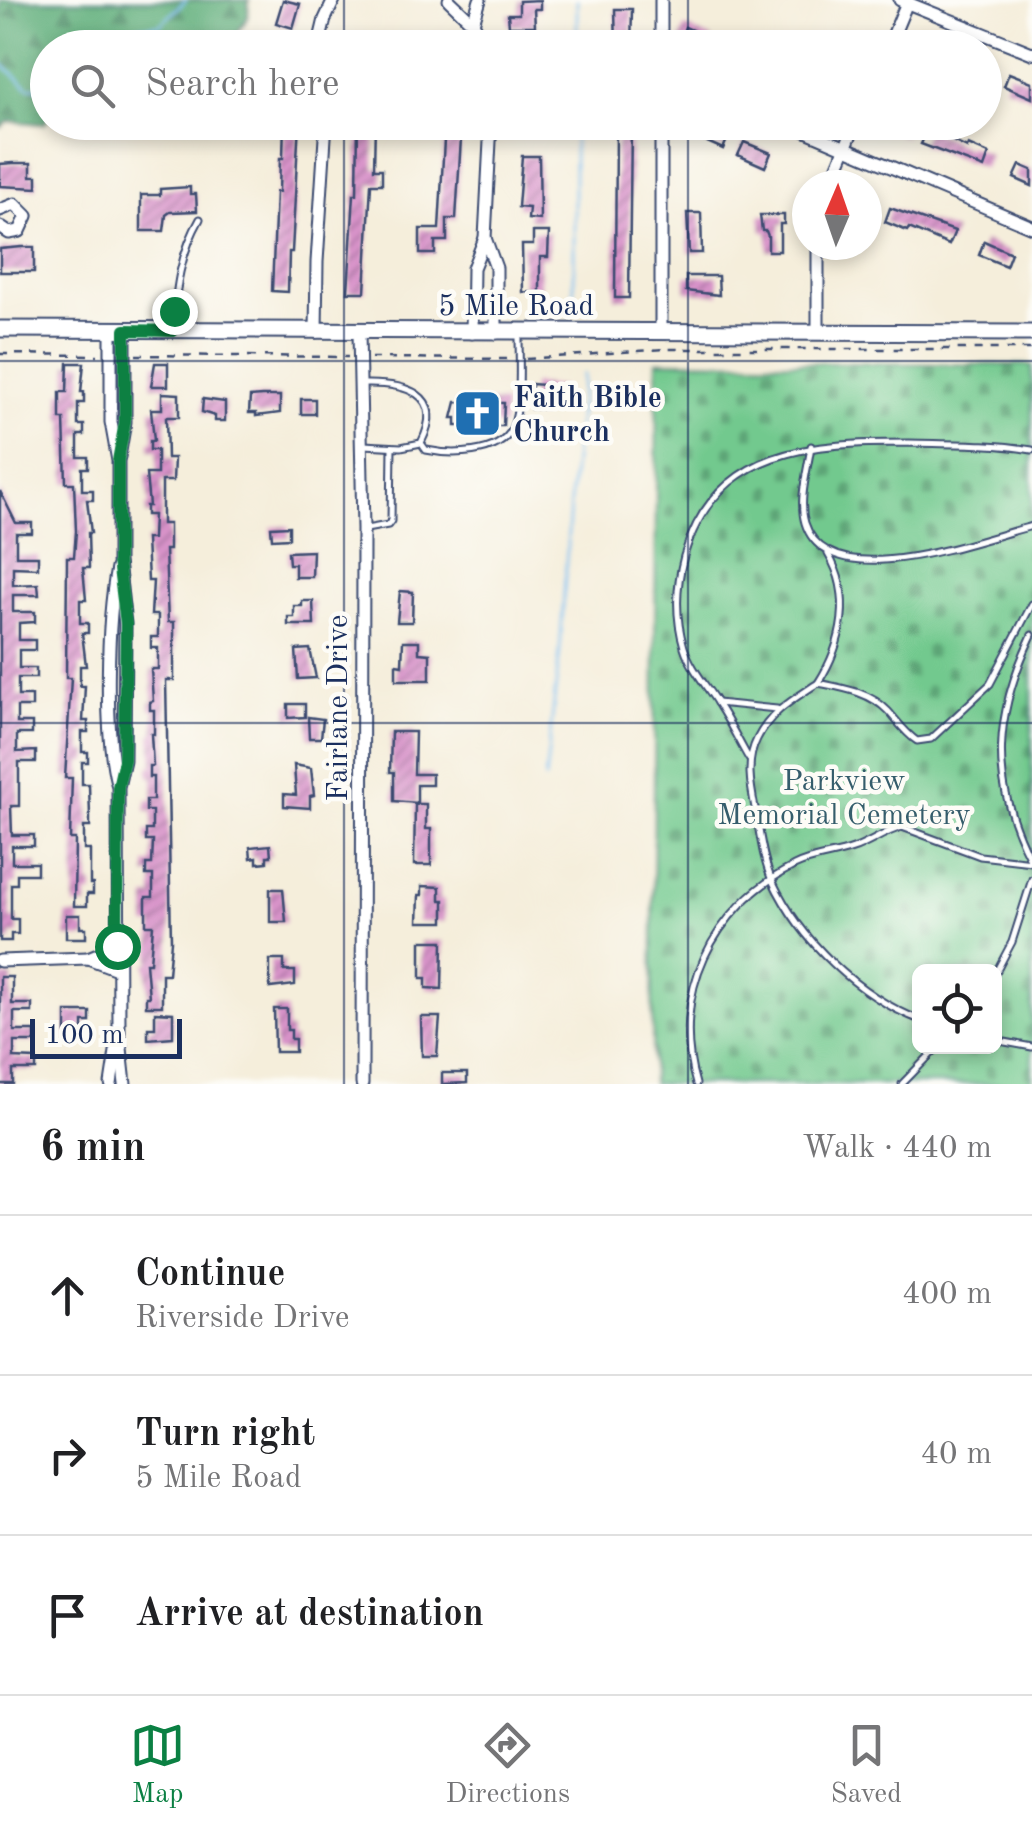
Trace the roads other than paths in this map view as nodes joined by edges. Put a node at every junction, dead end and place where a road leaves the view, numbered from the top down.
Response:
1 (334, 0) edge
2 (449, 0) edge
3 (480, 0) edge
4 (662, 0) edge
5 (905, 1) edge
6 (473, 23) junction
7 (322, 30) edge
8 (477, 30) edge
9 (662, 30) edge
10 (895, 30) edge
11 (976, 30) edge
12 (1002, 41) edge
13 (1032, 53) edge
14 (325, 140) edge
15 (491, 140) edge
16 (662, 140) edge
17 (827, 140) edge
18 (849, 140) edge
19 (846, 148) junction
20 (836, 170) edge
21 (0, 210) edge
22 (200, 219) dead end
23 (0, 227) edge
24 (1032, 227) edge
25 (486, 238) junction
26 (818, 260) edge
27 (0, 329) edge
28 (118, 330) junction
29 (173, 331) junction
30 (661, 331) junction
31 (818, 331) junction
32 (316, 332) junction
33 (359, 332) junction
34 (472, 333) junction
35 (519, 333) junction
36 (1032, 333) edge
37 (496, 334) junction
38 (360, 384) junction
39 (421, 443) junction
40 (361, 445) junction
41 (811, 446) junction
42 (392, 447) junction
43 (1032, 450) edge
44 (1032, 526) edge
45 (363, 529) junction
46 (826, 551) junction
47 (1032, 604) edge
48 (1030, 615) edge
49 (1032, 635) edge
50 (818, 682) junction
51 (718, 703) junction
52 (777, 710) junction
53 (749, 760) junction
54 (1032, 863) edge
55 (771, 879) junction
56 (1032, 880) edge
57 (117, 946) junction
58 (88, 958) junction
59 (0, 961) edge
60 (1000, 964) edge
61 (117, 969) junction
62 (912, 1016) edge
63 (118, 1032) junction
64 (1002, 1041) edge
65 (1032, 1047) edge
66 (931, 1054) edge
67 (111, 1084) edge
68 (126, 1084) edge
69 (362, 1084) edge
70 (696, 1084) edge
71 (902, 1084) edge

1 - 7 street
2 - 6 street
3 - 6 street
4 - 9 street
5 - 10 street
5 - 11 street
6 - 8 street
12 - 13 street
14 - 32 street
15 - 25 street
16 - 30 street
17 - 19 street
18 - 19 street
19 - 20 street
19 - 24 street
21 - 23 street
22 - 29 lane
25 - 34 street
25 - 37 street
26 - 31 street
27 - 28 main road, 5 Mile Road
28 - 29 main road, 5 Mile Road
28 - 57 street
29 - 32 main road, 5 Mile Road
30 - 31 main road, 5 Mile Road
30 - 35 main road, 5 Mile Road
31 - 36 main road, 5 Mile Road
32 - 33 main road, 5 Mile Road
33 - 34 main road, 5 Mile Road
33 - 38 street, Fairlane Drive
34 - 37 main road, 5 Mile Road
35 - 37 main road, 5 Mile Road
35 - 39 lane
38 - 39 lane
38 - 40 street, Fairlane Drive
39 - 42 lane
40 - 42 lane
40 - 45 street, Fairlane Drive
41 - 43 lane
41 - 46 lane
41 - 51 lane
42 - 45 lane
44 - 46 lane
45 - 69 street, Fairlane Drive
46 - 50 lane
47 - 48 lane
48 - 50 lane
49 - 54 lane
50 - 52 lane
51 - 52 lane
51 - 53 lane
52 - 53 lane
53 - 55 lane
54 - 55 lane
55 - 62 lane
55 - 70 lane
56 - 60 lane
57 - 58 street
57 - 61 street
58 - 59 street
58 - 61 street
61 - 63 street
63 - 67 street
63 - 68 street
64 - 65 lane
66 - 71 lane

